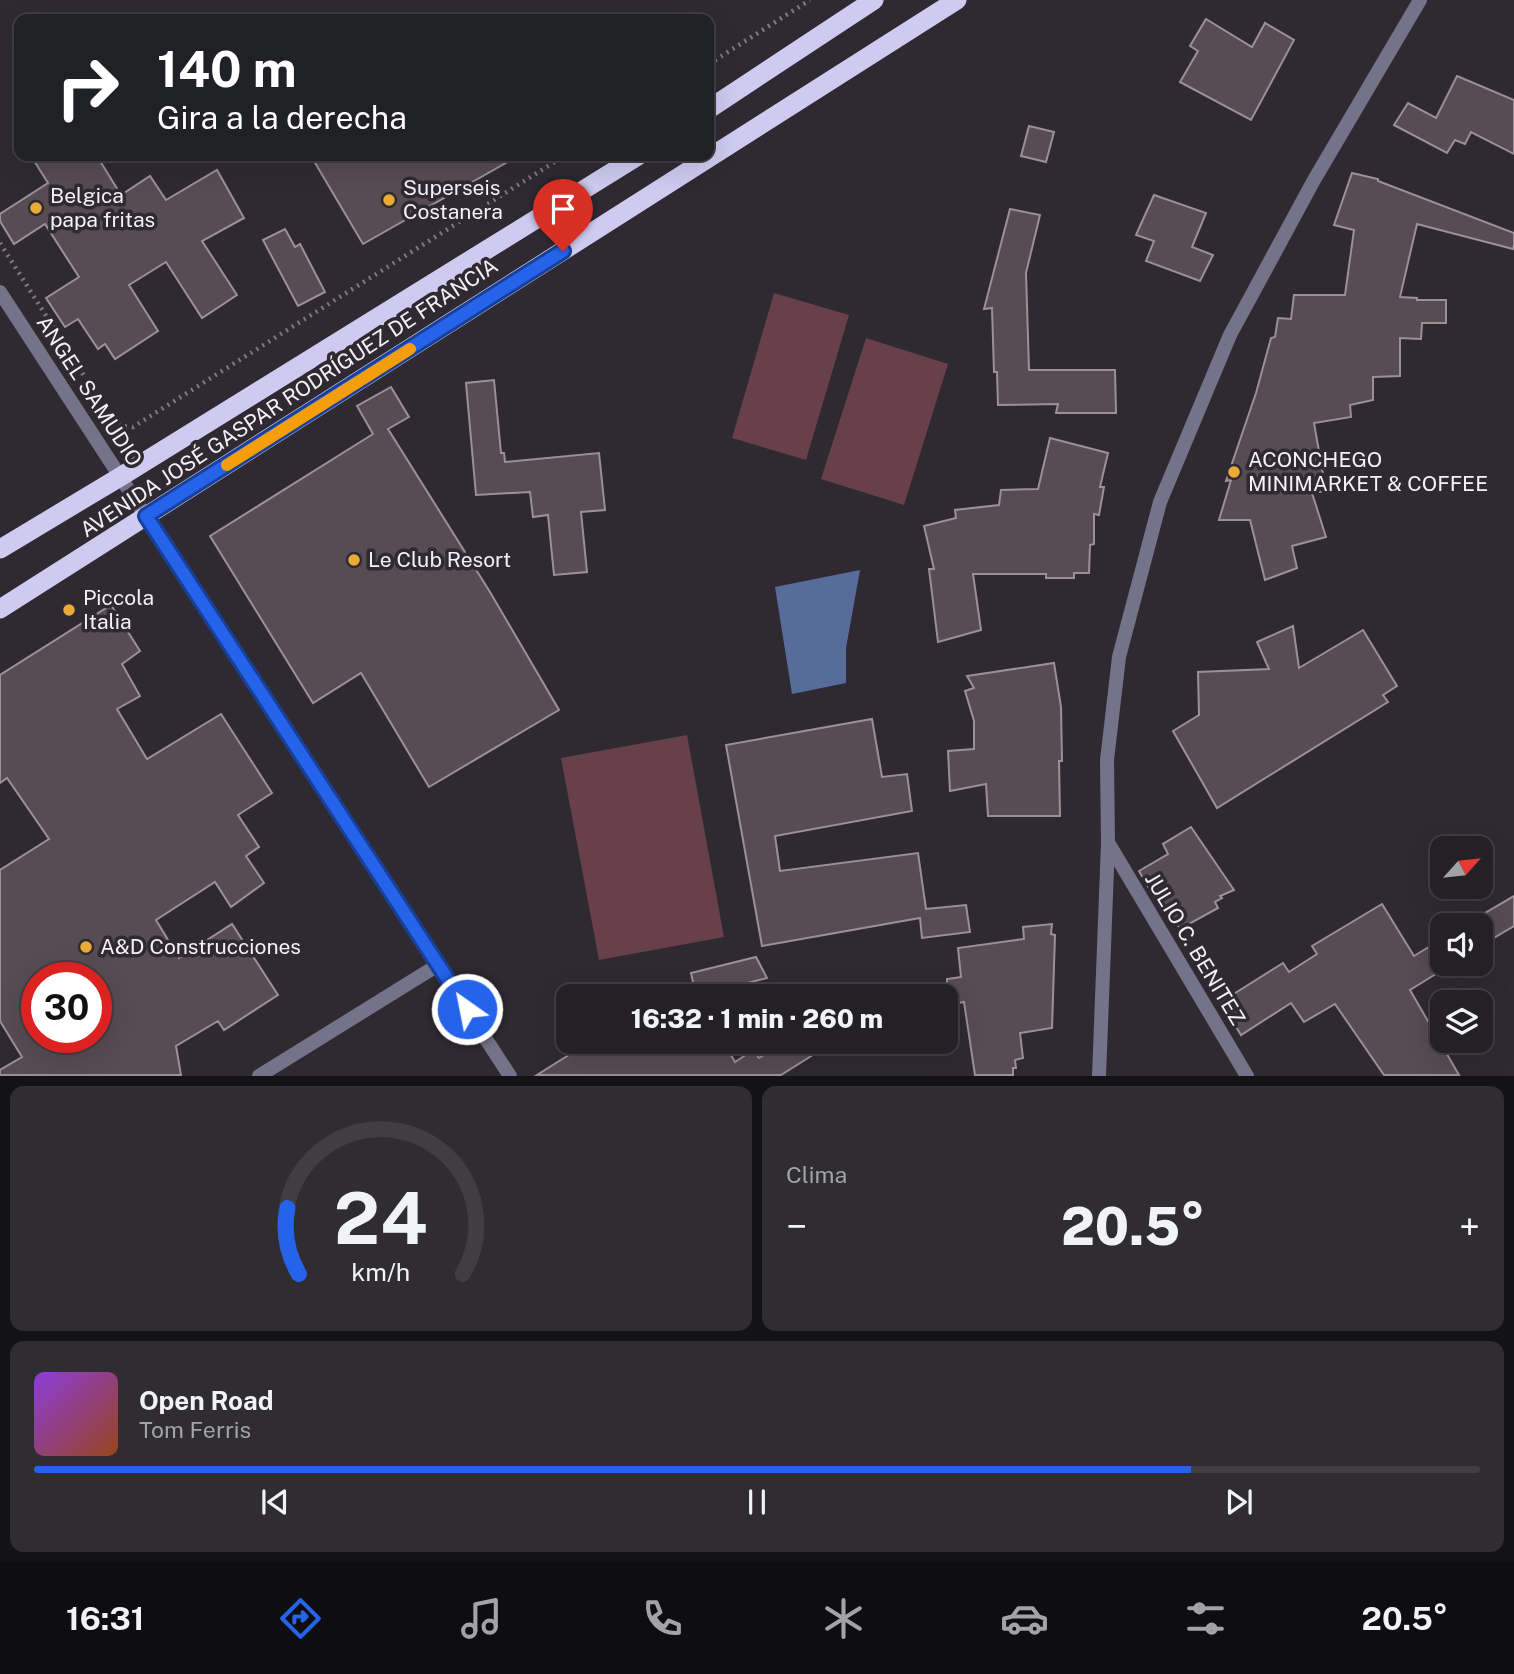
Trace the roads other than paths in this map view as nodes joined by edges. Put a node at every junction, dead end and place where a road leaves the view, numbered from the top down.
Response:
1 (874, 0) edge
2 (957, 0) edge
3 (1420, 0) edge
4 (714, 106) edge
5 (714, 155) edge
6 (630, 161) edge
7 (704, 161) edge
8 (0, 292) edge
9 (120, 477) junction
10 (146, 516) junction
11 (0, 548) edge
12 (0, 610) edge
13 (1108, 843) junction
14 (438, 965) junction
15 (258, 1076) edge
16 (510, 1076) edge
17 (1099, 1076) edge
18 (1247, 1076) edge

1 - 4 highway
2 - 5 highway, AVENIDA JOSÉ GASPAR RODRÍGUEZ DE FRANCIA
3 - 13 street
6 - 9 highway, AVENIDA JOSÉ GASPAR RODRÍGUEZ DE FRANCIA
7 - 10 highway, AVENIDA JOSÉ GASPAR RODRÍGUEZ DE FRANCIA
8 - 9 street, ANGEL SAMUDIO
9 - 10 street, ANGEL SAMUDIO
9 - 11 highway, AVENIDA JOSÉ GASPAR RODRÍGUEZ DE FRANCIA
10 - 12 highway, AVENIDA JOSÉ GASPAR RODRÍGUEZ DE FRANCIA
10 - 14 street, ANGEL SAMUDIO
13 - 17 street
13 - 18 street, JULIO C. BENITEZ
14 - 15 street
14 - 16 street, ANGEL SAMUDIO

